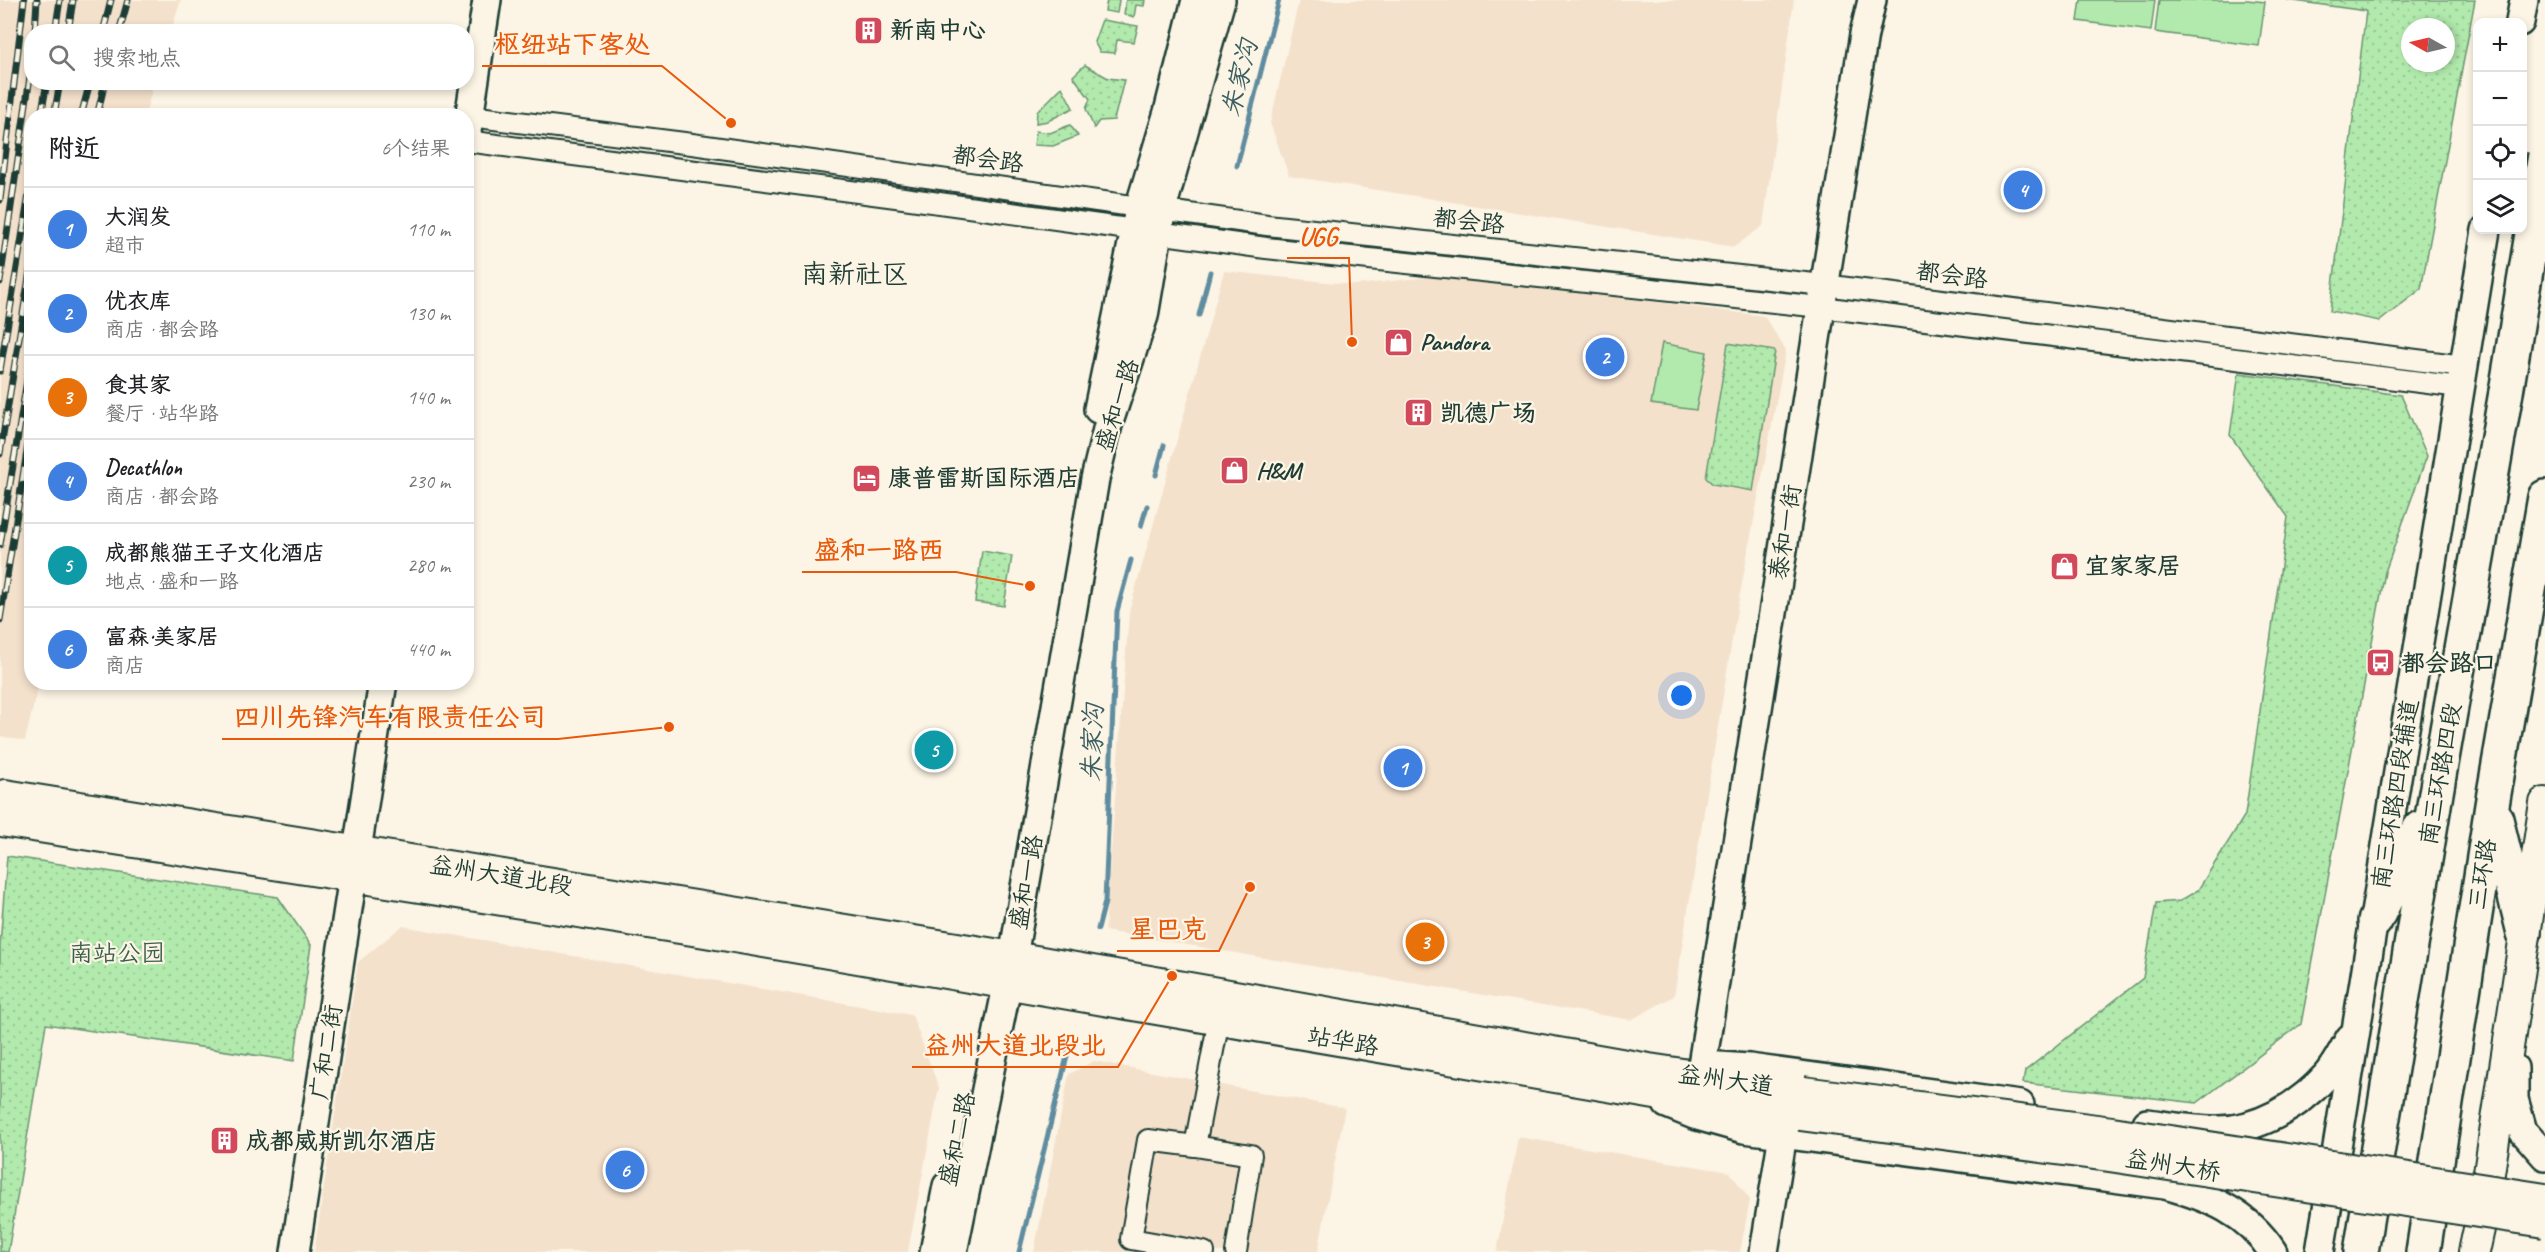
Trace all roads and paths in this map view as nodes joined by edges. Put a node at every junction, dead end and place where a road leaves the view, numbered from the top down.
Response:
1 (487, 0) edge
2 (1196, 0) edge
3 (1221, 0) edge
4 (1872, 0) edge
5 (2524, 0) edge
6 (2521, 18) edge
7 (471, 108) edge
8 (474, 132) edge
9 (2545, 155) edge
10 (1148, 220) junction
11 (2485, 234) edge
12 (1822, 296) junction
13 (2462, 376) junction
14 (2545, 497) edge
15 (382, 690) edge
16 (2436, 794) junction
17 (2545, 803) edge
18 (2492, 805) junction
19 (3, 808) edge
20 (355, 863) junction
21 (2375, 921) junction
22 (2524, 933) junction
23 (1002, 968) junction
24 (1219, 1019) junction
25 (2357, 1027) junction
26 (1702, 1065) junction
27 (1647, 1081) junction
28 (1696, 1101) joint
29 (1795, 1114) junction
30 (2217, 1131) junction
31 (1196, 1146) junction
32 (2545, 1155) edge
33 (2196, 1193) junction
34 (2545, 1199) edge
35 (2545, 1222) edge
36 (295, 1252) edge
37 (934, 1252) edge
38 (953, 1252) edge
39 (1204, 1252) edge
40 (1236, 1252) edge
41 (1764, 1252) edge
42 (2273, 1252) edge
43 (2320, 1252) edge
44 (2361, 1252) edge
45 (2423, 1252) edge
46 (2474, 1252) edge

1 - 7 street
2 - 10 street, 盛和一路
3 - 10 street, 盛和一路
4 - 12 street, 泰和一街
5 - 6 street
8 - 10 street, 都会路
9 - 16 highway, 南三环路四段, bridge
10 - 12 street, 都会路
10 - 23 street, 盛和一路
11 - 13 street, 南三环路四段辅道
12 - 13 street, 都会路
12 - 26 street, 泰和一街
13 - 21 street, 南三环路四段辅道
14 - 18 highway, 三环路
15 - 20 street, 广和二街
16 - 21 highway
16 - 44 highway, 南三环路四段
17 - 22 main road
18 - 22 highway
18 - 45 highway, 三环路
19 - 20 main road, 益州大道北段
20 - 23 main road, 益州大道北段
20 - 36 street, 广和二街
21 - 25 street, 南三环路四段辅道
22 - 32 street
22 - 46 main road
23 - 24 main road, 站华路
23 - 27 main road, 站华路
23 - 37 street, 盛和二路
23 - 38 street
24 - 27 main road, 站华路
24 - 31 street
25 - 30 street
25 - 43 street, 南三环路四段辅道
26 - 27 street
26 - 30 street
27 - 28 main road, 站华路
27 - 29 main road, 益州大道
27 - 29 street
28 - 29 main road, 益州大道
29 - 33 street
29 - 34 main road, 益州大桥, bridge
29 - 35 main road, 益州大桥, bridge
29 - 41 street
30 - 33 street
31 - 39 street
31 - 40 street
33 - 42 street

